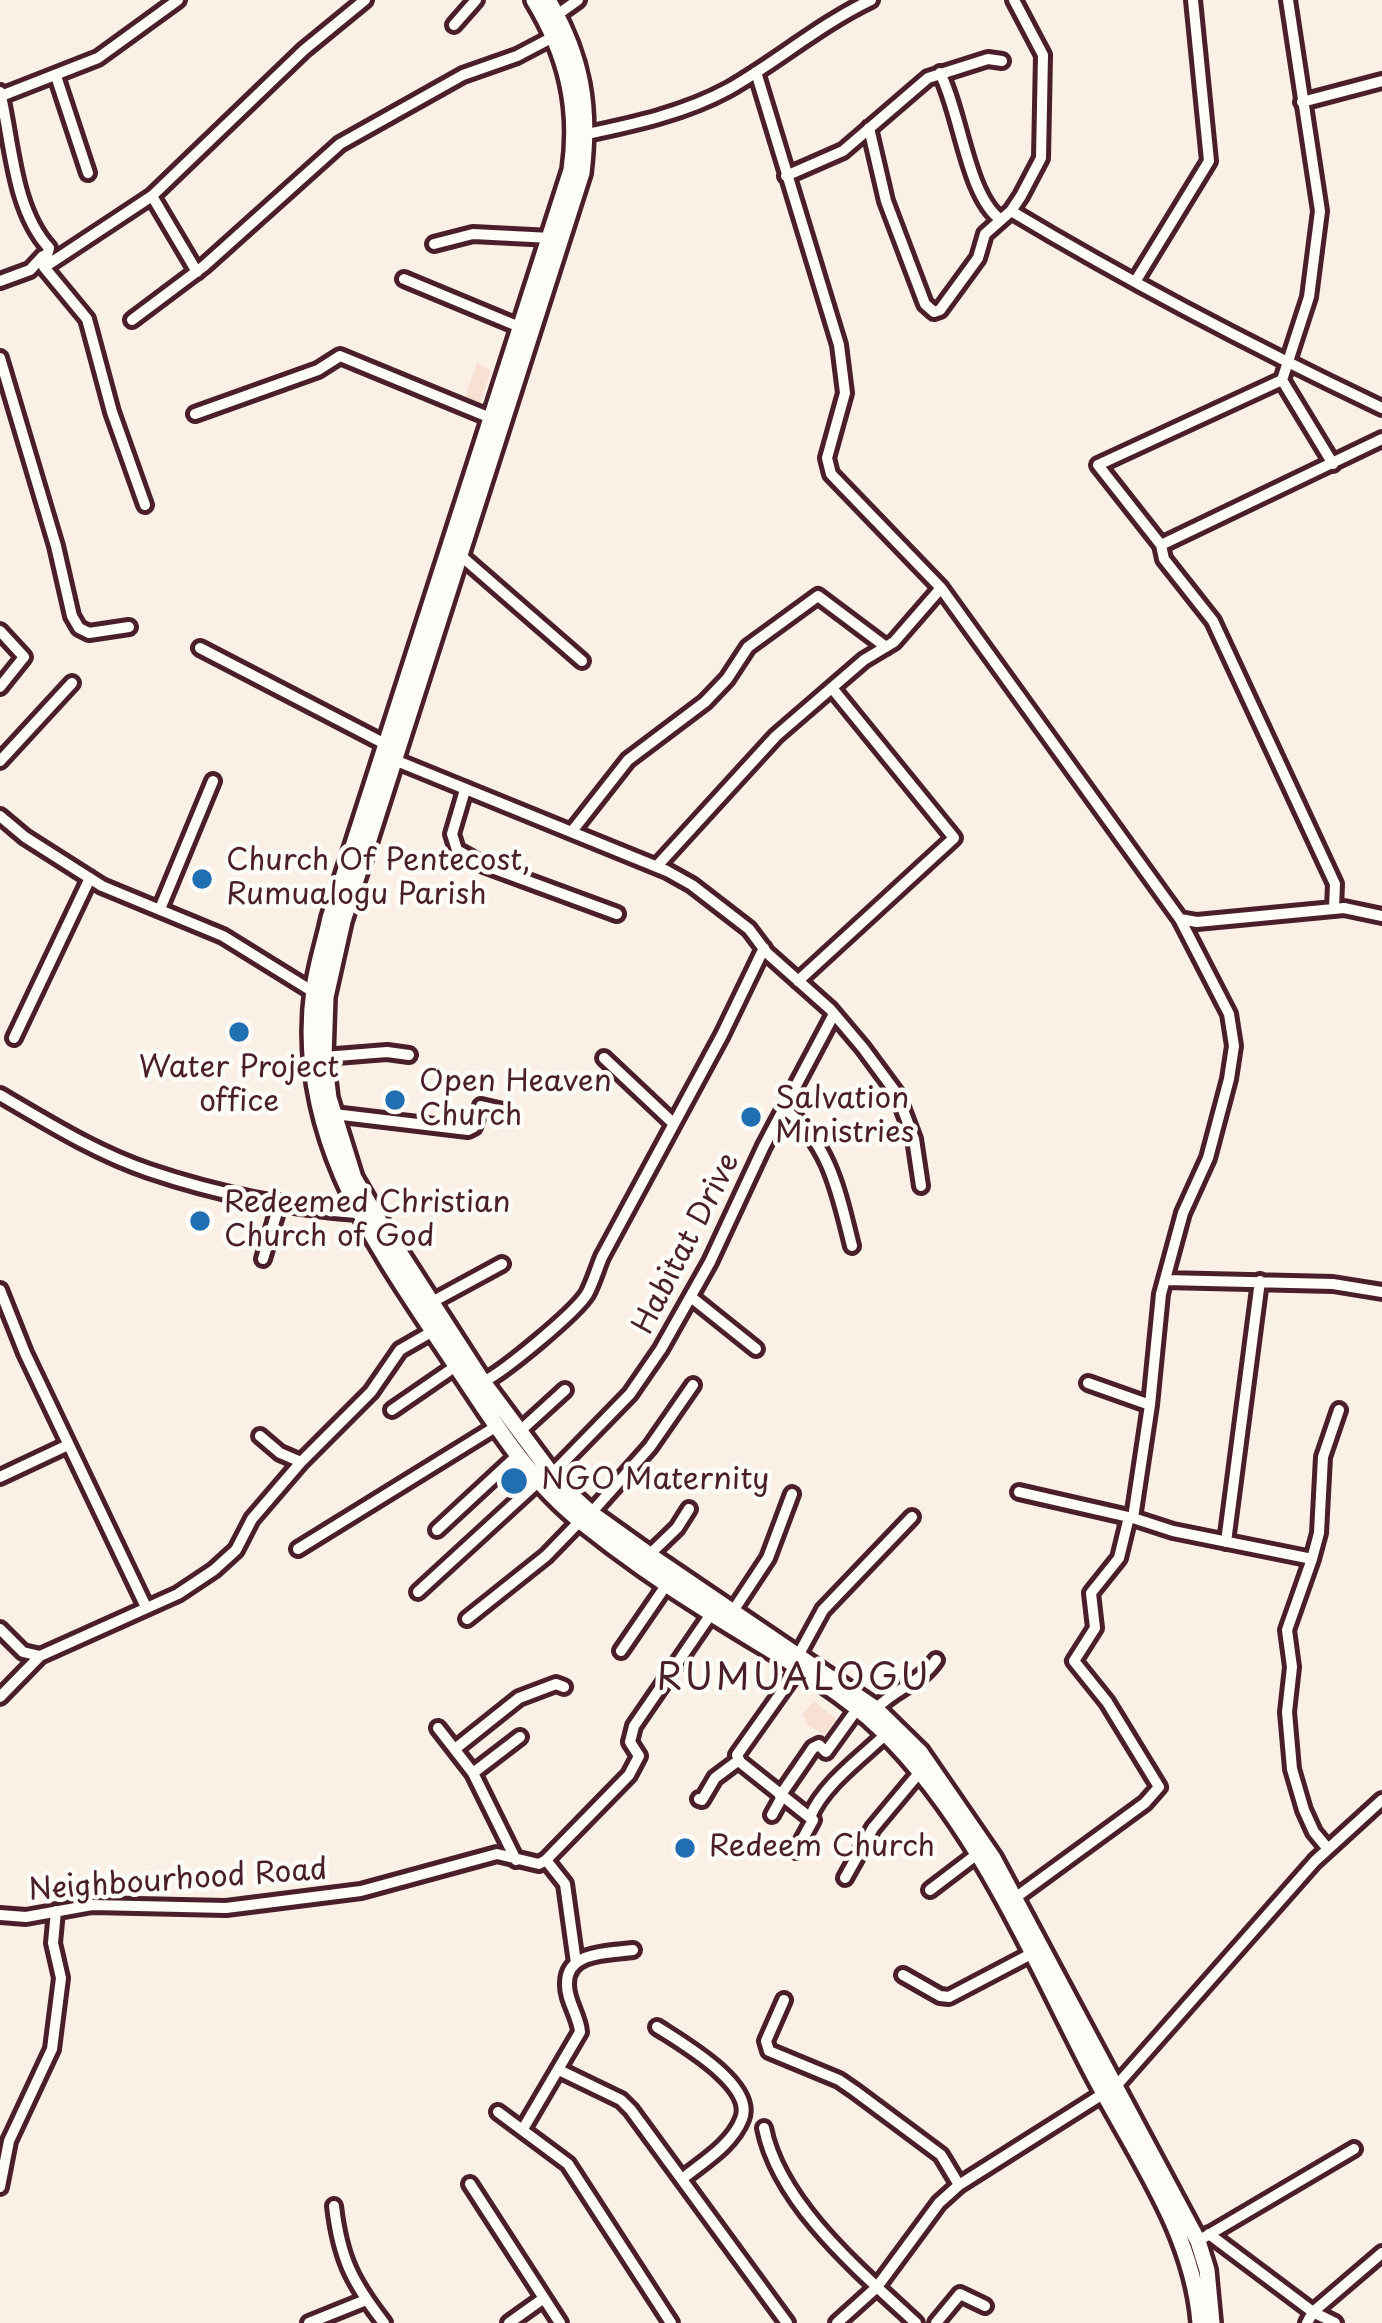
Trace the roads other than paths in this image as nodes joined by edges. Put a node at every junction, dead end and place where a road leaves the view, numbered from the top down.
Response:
1 (178, 0) edge
2 (364, 0) edge
3 (476, 0) edge
4 (534, 0) edge
5 (578, 0) edge
6 (871, 0) edge
7 (1014, 0) edge
8 (1193, 0) edge
9 (1288, 0) edge
10 (552, 8) edge
11 (454, 26) dead end
12 (554, 36) junction
13 (1001, 61) dead end
14 (757, 72) junction
15 (940, 73) junction
16 (56, 76) junction
17 (1382, 81) edge
18 (1, 94) edge
19 (1301, 102) junction
20 (869, 128) junction
21 (587, 134) junction
22 (88, 172) dead end
23 (786, 176) junction
24 (152, 196) junction
25 (1006, 216) junction
26 (551, 238) junction
27 (434, 244) dead end
28 (49, 248) junction
29 (44, 267) junction
30 (196, 272) junction
31 (404, 279) dead end
32 (0, 281) edge
33 (1135, 281) junction
34 (132, 320) dead end
35 (522, 328) junction
36 (0, 358) edge
37 (1285, 362) junction
38 (1282, 380) junction
39 (1382, 408) edge
40 (194, 414) dead end
41 (493, 419) junction
42 (1382, 439) edge
43 (1333, 464) junction
44 (145, 505) dead end
45 (1161, 545) junction
46 (460, 555) junction
47 (941, 588) junction
48 (130, 627) dead end
49 (0, 631) edge
50 (886, 647) junction
51 (200, 648) dead end
52 (582, 661) dead end
53 (72, 683) dead end
54 (0, 687) edge
55 (832, 688) junction
56 (387, 746) junction
57 (0, 761) edge
58 (397, 761) junction
59 (213, 781) dead end
60 (465, 790) junction
61 (0, 816) edge
62 (573, 830) junction
63 (657, 866) junction
64 (90, 878) junction
65 (1334, 908) junction
66 (160, 909) junction
67 (617, 914) dead end
68 (1382, 916) edge
69 (1180, 919) junction
70 (764, 948) junction
71 (798, 981) junction
72 (320, 995) junction
73 (834, 1014) junction
74 (14, 1038) dead end
75 (409, 1055) dead end
76 (325, 1057) junction
77 (604, 1058) dead end
78 (0, 1095) edge
79 (784, 1109) junction
80 (506, 1112) dead end
81 (334, 1114) junction
82 (673, 1124) junction
83 (921, 1186) dead end
84 (280, 1202) junction
85 (357, 1213) junction
86 (852, 1246) dead end
87 (263, 1259) dead end
88 (502, 1264) dead end
89 (1165, 1280) junction
90 (1260, 1281) junction
91 (0, 1290) edge
92 (1382, 1292) edge
93 (691, 1298) junction
94 (432, 1302) junction
95 (433, 1331) junction
96 (755, 1348) dead end
97 (457, 1366) junction
98 (483, 1382) junction
99 (1088, 1383) dead end
100 (692, 1384) dead end
101 (565, 1390) dead end
102 (1150, 1406) junction
103 (1339, 1410) dead end
104 (392, 1411) dead end
105 (497, 1426) junction
106 (519, 1432) junction
107 (260, 1436) dead end
108 (68, 1445) junction
109 (519, 1454) junction
110 (302, 1462) junction
111 (0, 1478) edge
112 (545, 1478) junction
113 (1018, 1492) dead end
114 (792, 1494) dead end
115 (689, 1509) dead end
116 (585, 1517) junction
117 (912, 1517) dead end
118 (1131, 1518) junction
119 (437, 1529) dead end
120 (1226, 1542) junction
121 (298, 1549) dead end
122 (649, 1555) junction
123 (1312, 1559) junction
124 (667, 1584) junction
125 (418, 1592) dead end
126 (146, 1607) junction
127 (733, 1611) junction
128 (711, 1614) junction
129 (467, 1618) dead end
130 (0, 1629) edge
131 (16, 1645) junction
132 (621, 1651) dead end
133 (0, 1653) edge
134 (40, 1656) junction
135 (936, 1660) dead end
136 (798, 1662) junction
137 (565, 1687) dead end
138 (0, 1697) edge
139 (857, 1709) junction
140 (876, 1709) junction
141 (438, 1728) dead end
142 (886, 1734) junction
143 (520, 1737) dead end
144 (455, 1749) junction
145 (739, 1760) junction
146 (916, 1763) junction
147 (473, 1773) junction
148 (781, 1796) junction
149 (699, 1799) dead end
150 (1382, 1800) edge
151 (772, 1815) dead end
152 (810, 1817) junction
153 (1328, 1849) junction
154 (796, 1851) dead end
155 (976, 1855) junction
156 (516, 1860) junction
157 (547, 1860) junction
158 (845, 1878) dead end
159 (930, 1890) dead end
160 (1015, 1898) junction
161 (56, 1911) junction
162 (0, 1915) edge
163 (633, 1950) dead end
164 (1030, 1954) junction
165 (576, 1964) junction
166 (903, 1975) dead end
167 (784, 2000) dead end
168 (657, 2027) dead end
169 (559, 2070) junction
170 (1111, 2089) junction
171 (498, 2112) dead end
172 (764, 2128) dead end
173 (523, 2129) junction
174 (1354, 2149) dead end
175 (682, 2180) junction
176 (470, 2184) dead end
177 (959, 2186) junction
178 (0, 2188) edge
179 (334, 2206) dead end
180 (1203, 2238) junction
181 (1382, 2253) edge
182 (877, 2287) junction
183 (544, 2298) junction
184 (366, 2300) junction
185 (985, 2306) dead end
186 (1310, 2317) edge
187 (309, 2323) edge
188 (385, 2323) edge
189 (509, 2323) edge
190 (560, 2323) edge
191 (671, 2323) edge
192 (787, 2323) edge
193 (837, 2323) edge
194 (916, 2323) edge
195 (936, 2323) edge
196 (1200, 2323) edge
197 (1212, 2323) edge
198 (1335, 2323) edge

1 - 16 street
2 - 24 street
3 - 11 street
4 - 12 main road
5 - 10 street
6 - 14 street
7 - 25 street
8 - 33 street
9 - 19 street
10 - 21 main road
12 - 26 main road
12 - 30 street
13 - 15 street
14 - 21 street
14 - 23 street
15 - 20 street
15 - 25 street
16 - 18 street
16 - 22 street
17 - 19 street
18 - 28 street
19 - 37 street
20 - 23 street
20 - 25 street
21 - 46 main road
23 - 47 street
24 - 29 street
24 - 30 street
25 - 33 street
26 - 27 street
26 - 35 main road
28 - 29 street
28 - 32 street
29 - 44 street
30 - 34 street
31 - 35 street
33 - 37 street
35 - 41 main road
36 - 48 street
37 - 38 street
37 - 39 street
38 - 43 street
38 - 45 street
40 - 41 street
41 - 56 main road
42 - 43 street
43 - 45 street
45 - 65 street
46 - 52 street
46 - 58 main road
47 - 50 street
47 - 69 street
49 - 54 street
50 - 55 street
50 - 62 street
51 - 56 street
53 - 57 street
55 - 63 street
55 - 71 street
56 - 72 main road
58 - 60 street
58 - 72 main road
59 - 66 street
60 - 62 street
60 - 67 street
61 - 64 street
62 - 63 street
63 - 70 street
64 - 66 street
64 - 74 street
65 - 68 street
65 - 69 street
66 - 72 street
69 - 89 street
70 - 71 street
70 - 82 street
71 - 73 street
72 - 76 main road
72 - 85 main road
73 - 79 street, Habitat Drive
73 - 83 street
75 - 76 street
76 - 81 main road
77 - 82 street
78 - 84 street
79 - 86 street
79 - 93 street, Habitat Drive
80 - 81 street
81 - 94 main road
82 - 98 street
84 - 85 street
84 - 87 street
85 - 95 main road
88 - 94 street
89 - 90 street
89 - 102 street
90 - 92 street
90 - 120 street
91 - 108 street
93 - 96 street
93 - 112 street, Habitat Drive
94 - 98 main road
95 - 97 main road
95 - 110 street
97 - 104 street
97 - 105 main road
98 - 106 main road
99 - 102 street
100 - 116 street
101 - 106 street
102 - 118 street
103 - 123 street
105 - 109 main road
105 - 121 street
106 - 112 main road
107 - 110 street
108 - 111 street
108 - 126 street
109 - 112 main road
109 - 119 street
110 - 126 street
112 - 116 main road
112 - 125 street, Habitat Drive
113 - 118 street
114 - 127 street
115 - 122 street
116 - 122 main road
116 - 124 main road
116 - 129 street
117 - 136 street
118 - 120 street
118 - 160 street
120 - 123 street
122 - 127 main road
123 - 153 street
124 - 128 main road
124 - 132 street
126 - 134 street
127 - 136 main road
128 - 136 main road
128 - 157 street
130 - 131 street
131 - 133 street
131 - 134 street
134 - 138 street
135 - 140 street
136 - 139 main road
136 - 140 main road
136 - 145 street
137 - 144 street
139 - 142 main road
139 - 148 street
140 - 146 main road
141 - 144 street
142 - 146 main road
142 - 152 street
143 - 147 street
144 - 147 street
145 - 148 street
145 - 149 street
146 - 155 main road
146 - 158 street
146 - 160 main road
147 - 156 street
148 - 151 street
148 - 152 street
150 - 153 street
152 - 154 street
153 - 170 street
155 - 159 street
155 - 164 main road
156 - 157 street, Neighbourhood Road
156 - 161 street, Neighbourhood Road
157 - 165 street
160 - 170 main road
161 - 162 street, Neighbourhood Road
161 - 178 street
163 - 165 street
164 - 166 street
164 - 170 main road
165 - 169 street
167 - 177 street
168 - 175 street
169 - 173 street
169 - 175 street
170 - 177 street
170 - 180 main road
170 - 196 main road
171 - 173 street
172 - 182 street
173 - 191 street
174 - 180 street
175 - 192 street
176 - 183 street
177 - 182 street
179 - 184 street
180 - 186 street
180 - 197 main road
181 - 186 street
182 - 193 street
182 - 194 street
183 - 189 street
183 - 190 street
184 - 187 street
184 - 188 street
185 - 195 street
186 - 198 street

